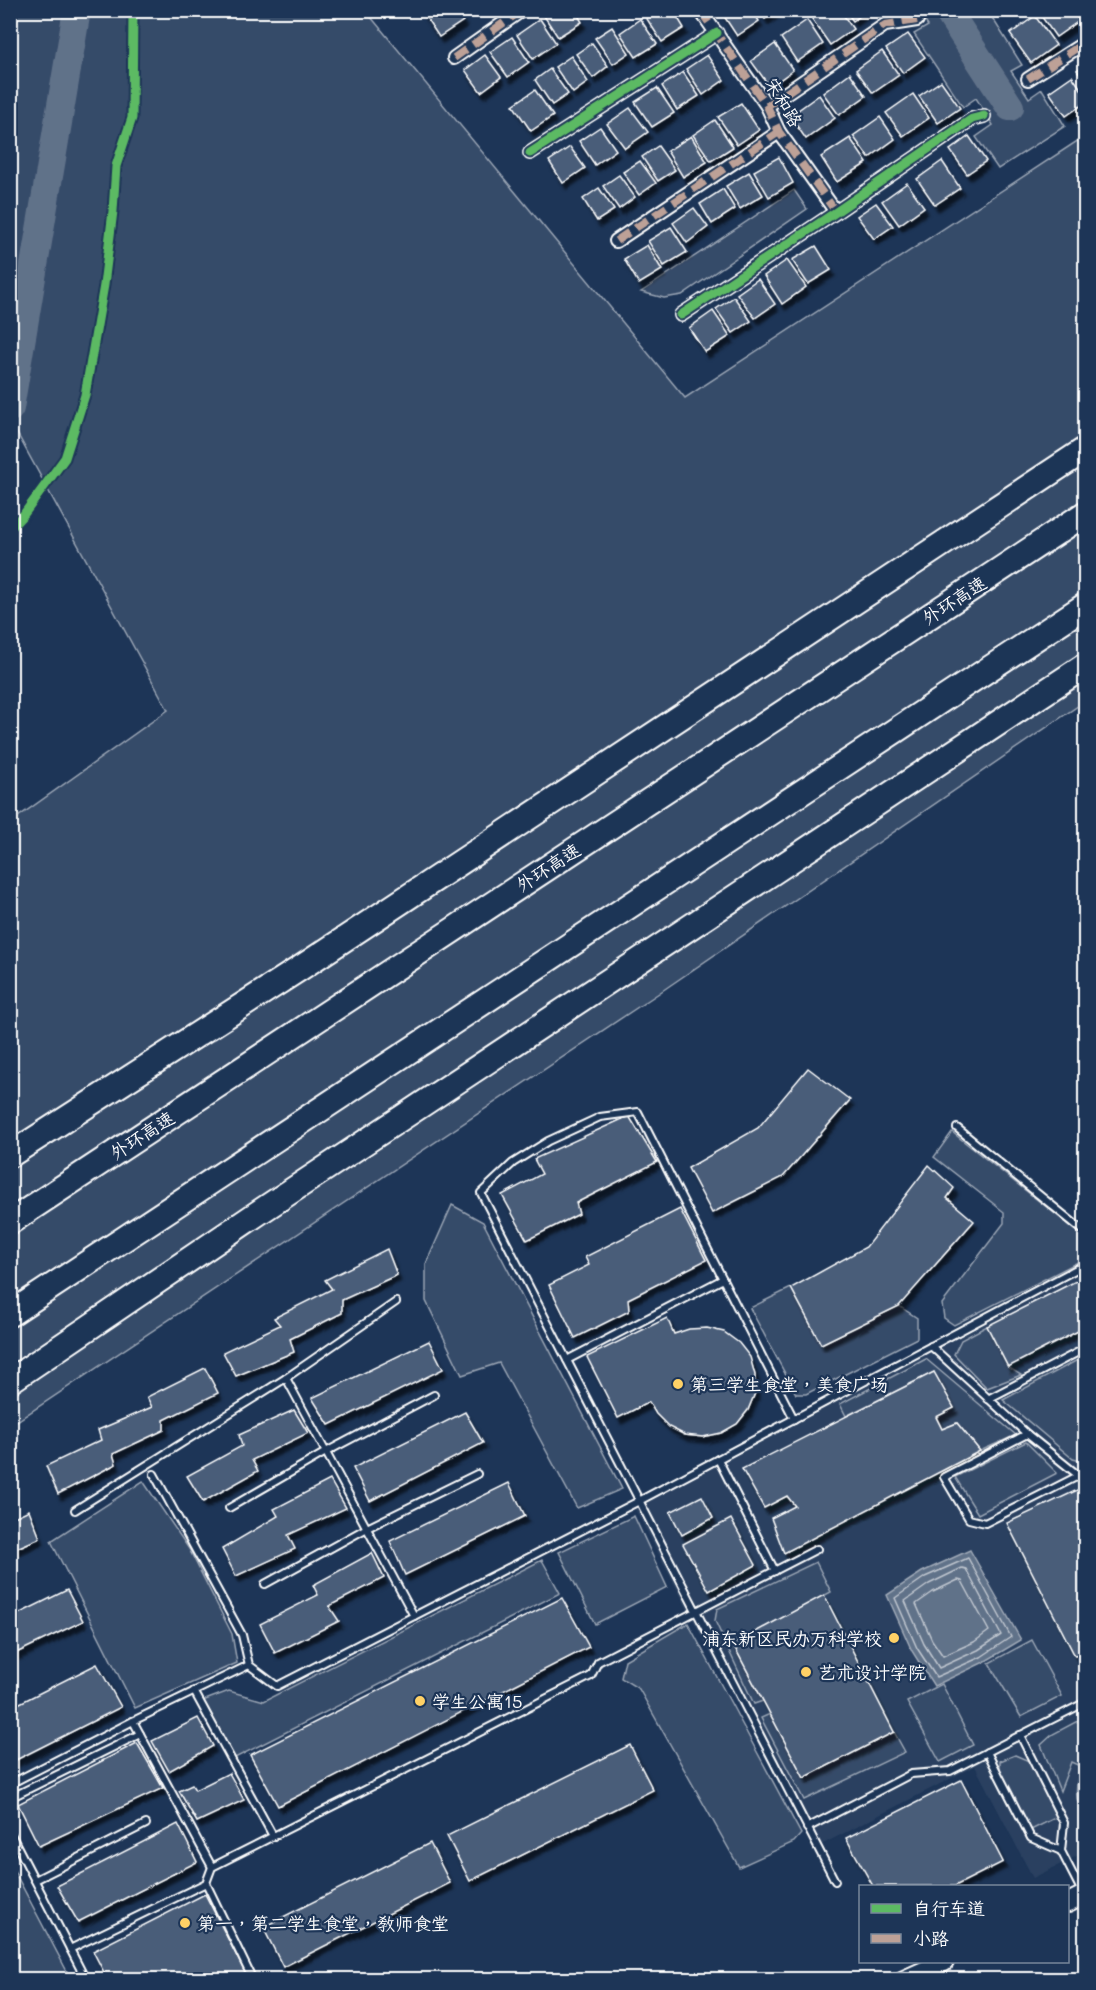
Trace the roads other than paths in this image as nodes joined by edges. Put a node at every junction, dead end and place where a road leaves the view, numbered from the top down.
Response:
1 (522, 10) edge
2 (700, 10) edge
3 (917, 20) dead end
4 (717, 33) junction
5 (1086, 42) edge
6 (454, 58) dead end
7 (1028, 79) dead end
8 (767, 106) junction
9 (984, 116) dead end
10 (779, 132) junction
11 (530, 153) dead end
12 (836, 212) junction
13 (616, 241) dead end
14 (681, 315) dead end
15 (1086, 449) edge
16 (1086, 513) edge
17 (1086, 605) edge
18 (1086, 666) edge
19 (957, 1128) dead end
20 (10, 1155) edge
21 (10, 1222) edge
22 (1086, 1233) edge
23 (1086, 1264) edge
24 (723, 1279) junction
25 (396, 1302) dead end
26 (10, 1314) edge
27 (931, 1346) junction
28 (1086, 1348) edge
29 (567, 1360) junction
30 (286, 1378) junction
31 (10, 1381) edge
32 (434, 1395) dead end
33 (988, 1399) junction
34 (794, 1419) junction
35 (1027, 1434) junction
36 (326, 1452) junction
37 (718, 1460) junction
38 (154, 1474) dead end
39 (477, 1474) dead end
40 (1082, 1474) edge
41 (639, 1501) junction
42 (229, 1508) dead end
43 (75, 1510) dead end
44 (367, 1528) junction
45 (818, 1549) dead end
46 (775, 1571) junction
47 (265, 1584) dead end
48 (696, 1612) junction
49 (414, 1616) junction
50 (249, 1665) junction
51 (194, 1691) junction
52 (1086, 1702) edge
53 (133, 1721) junction
54 (140, 1734) junction
55 (1020, 1735) junction
56 (987, 1752) junction
57 (10, 1784) edge
58 (10, 1798) edge
59 (146, 1824) dead end
60 (807, 1828) junction
61 (10, 1832) edge
62 (273, 1836) junction
63 (1061, 1851) junction
64 (212, 1867) junction
65 (35, 1880) junction
66 (835, 1881) dead end
67 (206, 1883) junction
68 (1079, 1897) edge
69 (70, 1948) junction
70 (942, 1963) edge
71 (86, 1980) edge
72 (253, 1980) edge
73 (904, 1980) edge

1 - 6 street
2 - 4 street, 宋和路
3 - 8 street
4 - 8 street, 宋和路
4 - 11 street
5 - 7 street
8 - 10 street, 宋和路
9 - 12 street
10 - 12 street, 宋和路
10 - 13 street
12 - 14 street
15 - 20 highway
16 - 21 highway, 外环高速
17 - 26 highway
18 - 31 highway
19 - 22 lane
23 - 27 lane
24 - 29 lane
24 - 29 lane
24 - 34 lane
25 - 30 lane
27 - 33 lane
27 - 34 lane
28 - 33 lane
29 - 41 lane
30 - 36 lane
30 - 43 lane
32 - 36 lane
33 - 35 lane
34 - 37 lane
35 - 40 lane
35 - 40 lane
36 - 42 lane
36 - 44 lane
37 - 41 lane
37 - 46 lane
38 - 50 lane
39 - 44 lane
41 - 48 lane
41 - 49 lane
44 - 47 lane
44 - 49 lane
45 - 46 lane
46 - 48 lane
48 - 60 lane
48 - 62 lane
49 - 50 lane
50 - 51 lane
51 - 53 lane
51 - 62 lane
52 - 55 lane
53 - 54 lane
53 - 57 lane
54 - 58 lane
54 - 64 lane
55 - 56 lane
55 - 63 lane
56 - 60 lane
56 - 63 lane
59 - 65 lane
60 - 66 lane
61 - 65 lane
62 - 64 lane
63 - 68 lane
64 - 67 lane
65 - 69 lane
67 - 69 lane
67 - 72 lane
69 - 71 lane
70 - 73 main road

